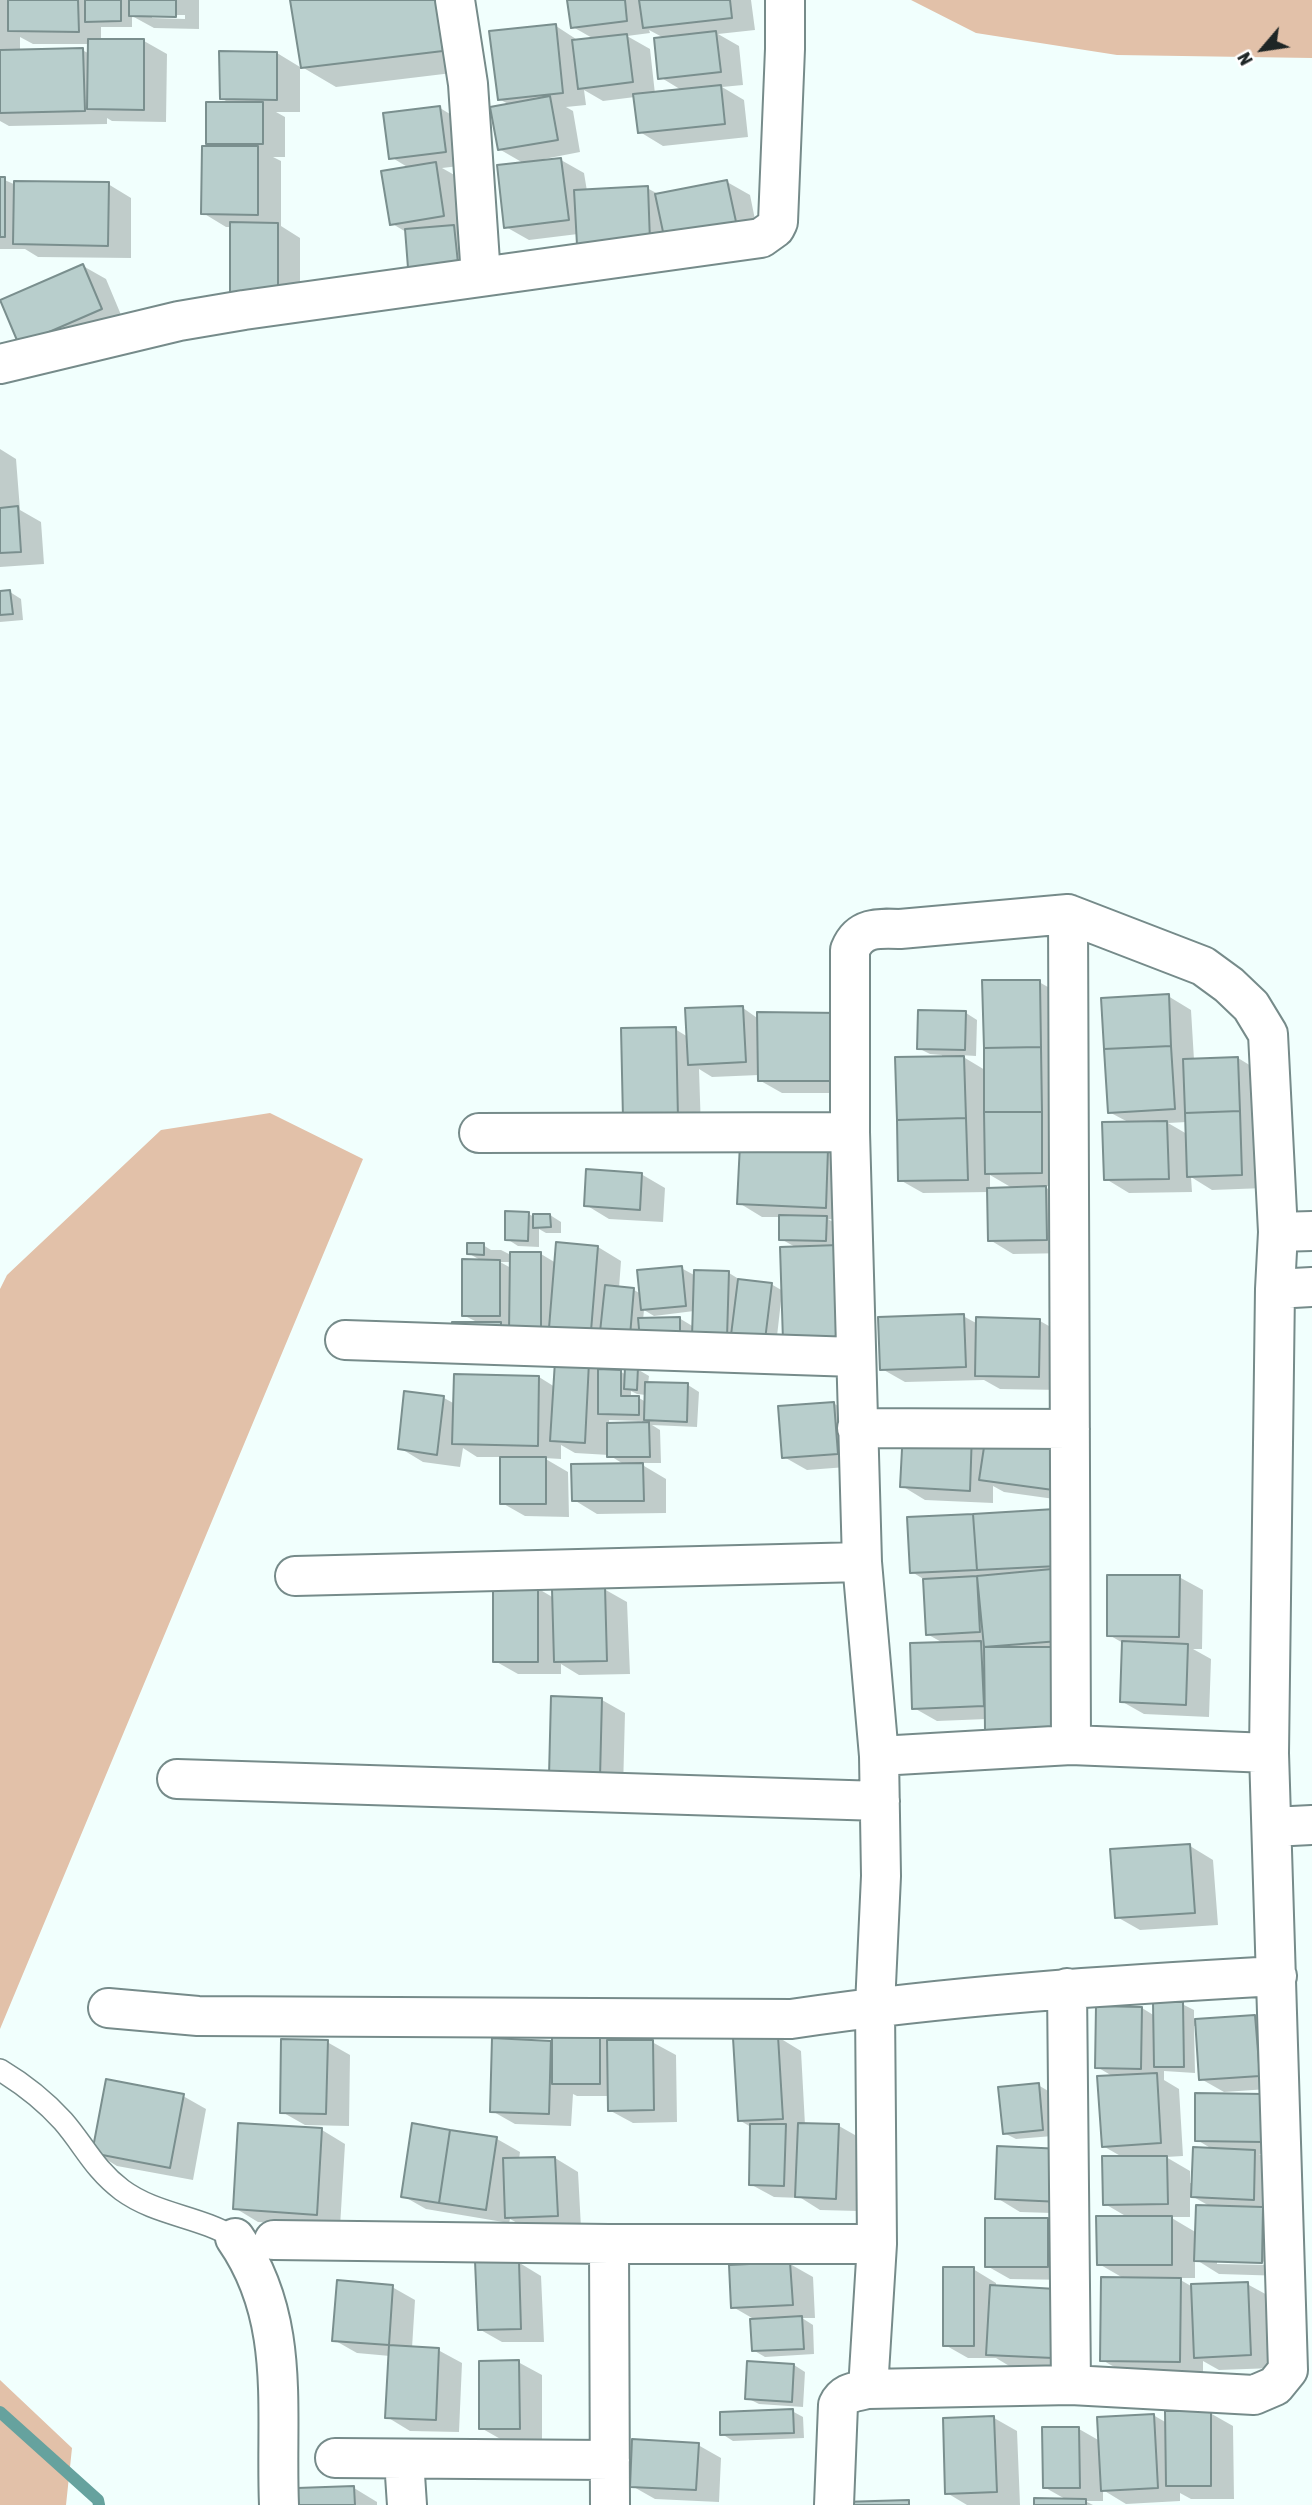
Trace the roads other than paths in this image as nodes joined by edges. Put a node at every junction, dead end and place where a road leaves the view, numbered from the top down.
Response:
1 (455, 0) edge
2 (785, 0) edge
3 (481, 277) junction
4 (0, 364) edge
5 (1068, 914) junction
6 (850, 1132) junction
7 (478, 1133) dead end
8 (1295, 1231) edge
9 (1294, 1288) edge
10 (345, 1340) dead end
11 (855, 1357) junction
12 (858, 1428) junction
13 (1070, 1429) junction
14 (862, 1562) junction
15 (295, 1576) dead end
16 (1070, 1745) junction
17 (1269, 1753) junction
18 (879, 1756) junction
19 (177, 1779) dead end
20 (880, 1801) junction
21 (1312, 1825) edge
22 (1272, 1827) junction
23 (1277, 1976) junction
24 (1067, 1988) junction
25 (875, 2006) junction
26 (108, 2008) dead end
27 (0, 2070) edge
28 (235, 2238) joint
29 (274, 2240) dead end
30 (609, 2244) junction
31 (877, 2244) junction
32 (1070, 2385) junction
33 (868, 2389) junction
34 (335, 2458) dead end
35 (404, 2460) junction
36 (610, 2460) junction
37 (279, 2505) edge
38 (407, 2505) edge
39 (610, 2505) edge
40 (834, 2505) edge

1 - 3 street
2 - 3 street
3 - 4 street
5 - 6 street
5 - 8 street
5 - 13 street
6 - 7 street
6 - 11 street
8 - 9 street
9 - 17 street
10 - 11 street
11 - 12 street
12 - 13 street
12 - 14 street
13 - 16 street
14 - 15 street
14 - 18 street
16 - 17 street
16 - 18 street
17 - 22 street
18 - 20 street
19 - 20 street
20 - 25 street
21 - 22 street
22 - 23 street
23 - 24 street
23 - 32 street
24 - 25 street
24 - 32 street
25 - 26 street
25 - 31 street
27 - 28 lane
28 - 37 street
29 - 30 street
30 - 31 street
30 - 36 street
31 - 33 street
32 - 33 street
33 - 40 street
34 - 35 street
35 - 36 street
35 - 38 street
36 - 39 street

